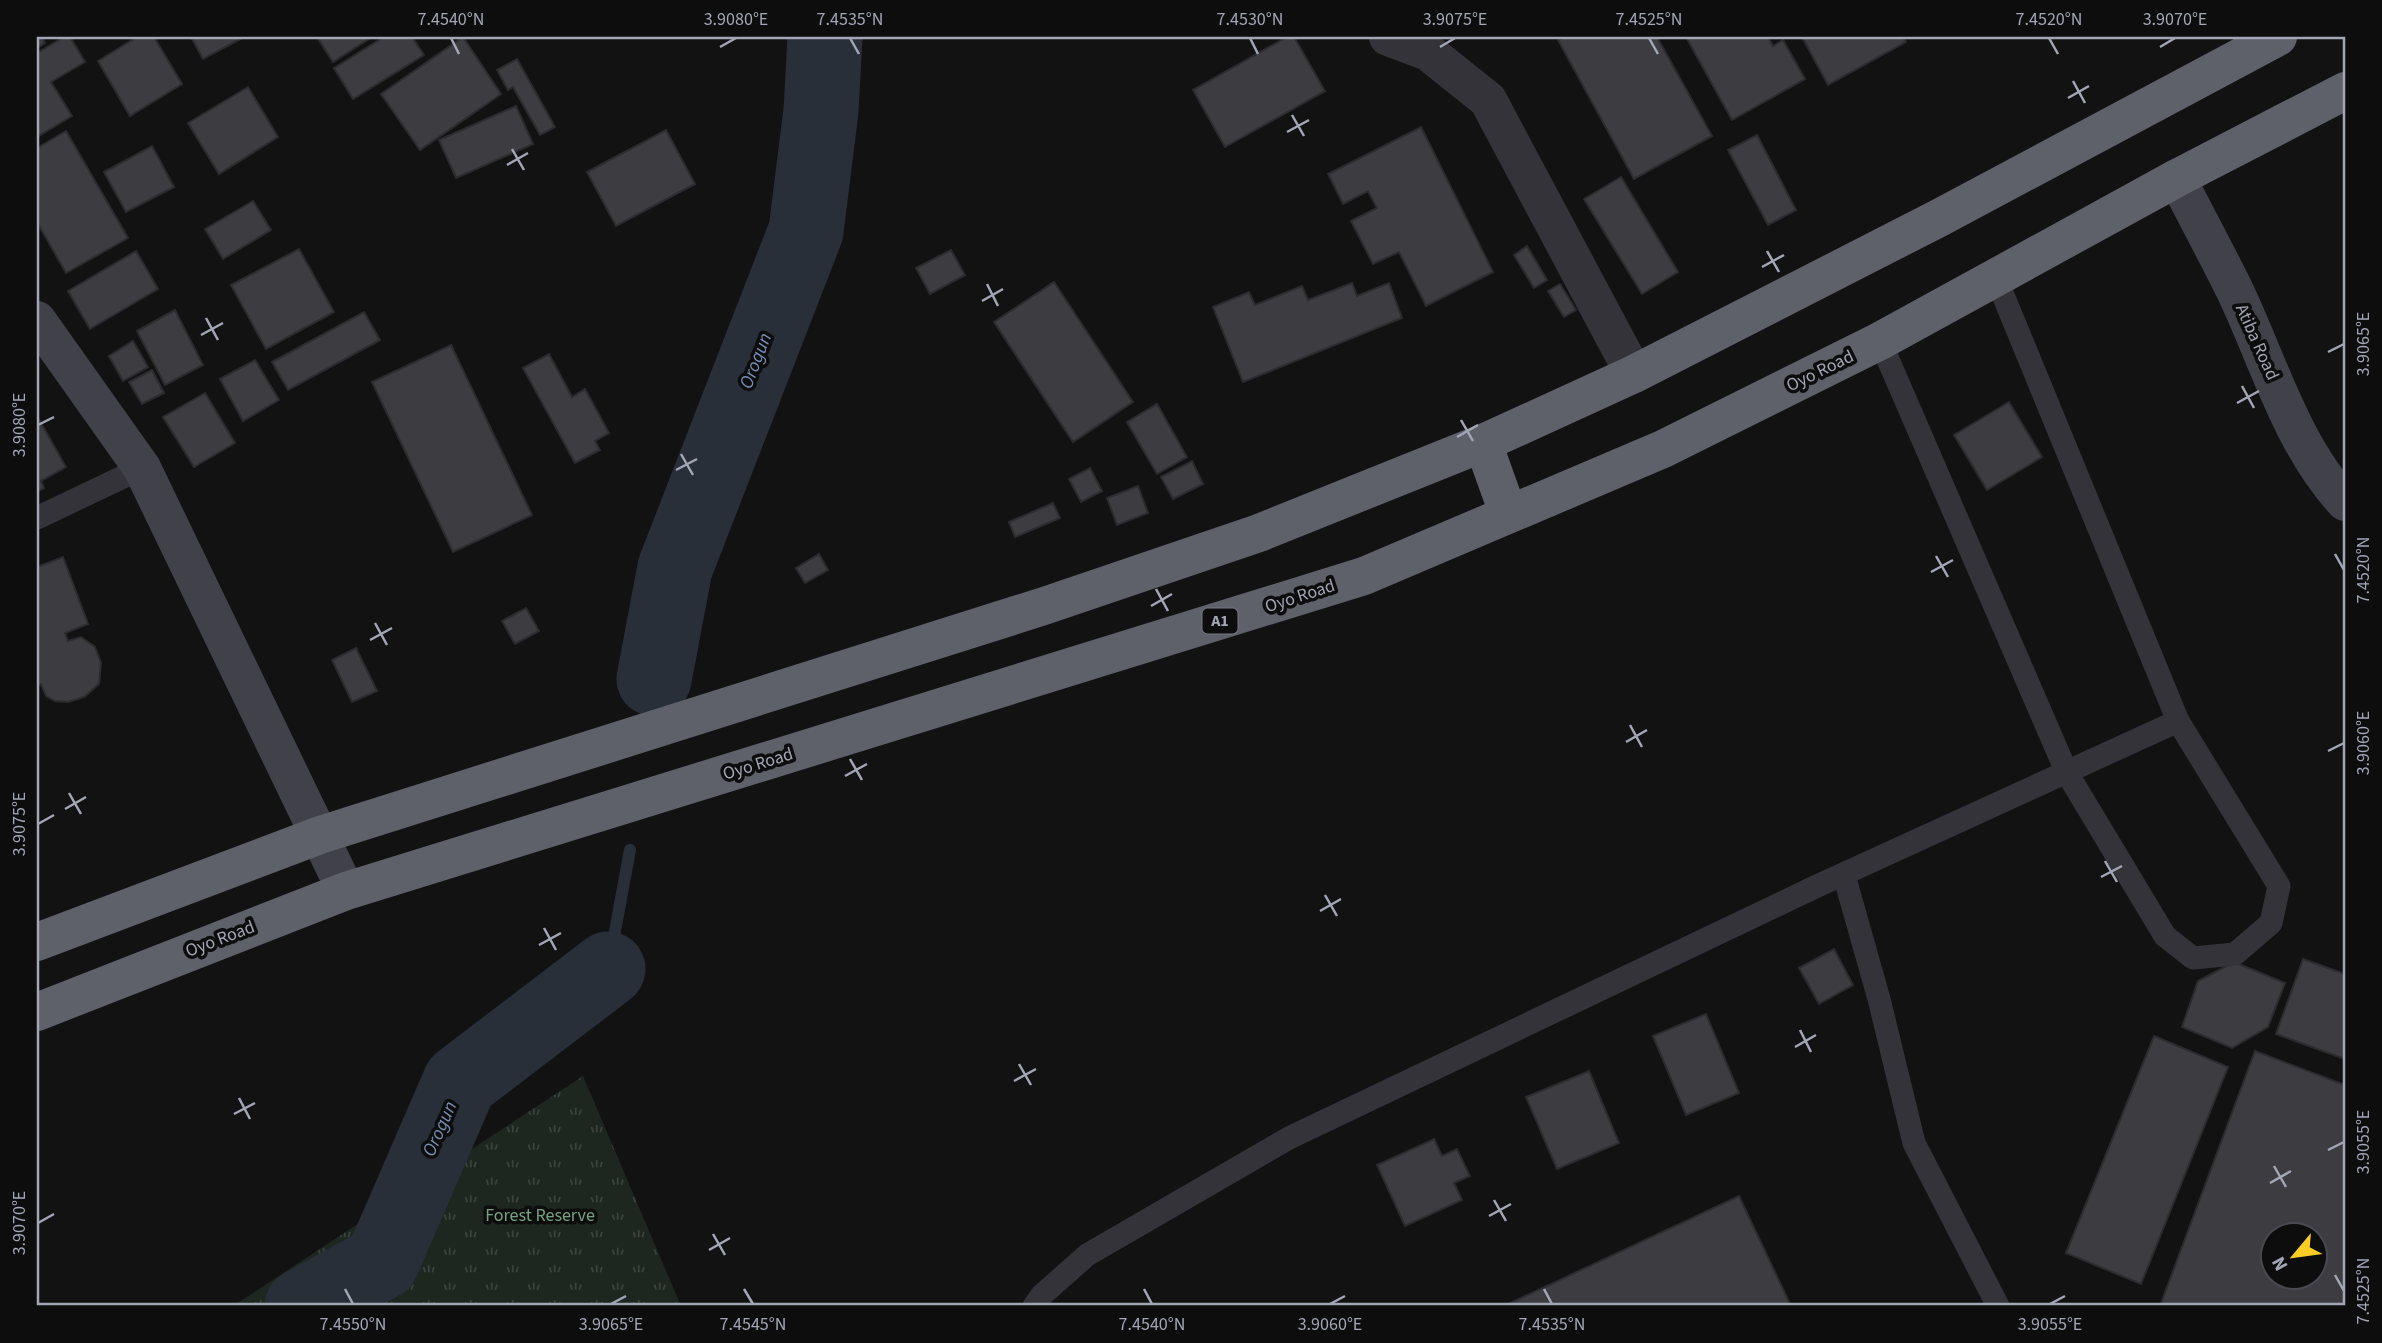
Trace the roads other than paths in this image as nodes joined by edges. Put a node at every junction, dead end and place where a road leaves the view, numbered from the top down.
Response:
1 (1388, 37) edge
2 (2278, 37) edge
3 (2345, 91) edge
4 (2177, 178) junction
5 (1996, 278) junction
6 (37, 320) edge
7 (1881, 341) junction
8 (1634, 374) junction
9 (1483, 443) junction
10 (142, 468) junction
11 (2345, 502) edge
12 (1508, 513) junction
13 (37, 518) edge
14 (2178, 721) junction
15 (2067, 773) junction
16 (320, 835) junction
17 (1844, 875) junction
18 (346, 891) junction
19 (37, 942) edge
20 (37, 1012) edge
21 (1034, 1306) edge
22 (1998, 1306) edge

1 - 8 street
2 - 8 highway
3 - 4 highway, Oyo Road / A1
4 - 5 highway, Oyo Road / A1
4 - 11 main road, Atiba Road
5 - 7 highway, Oyo Road / A1
5 - 14 lane
6 - 10 main road
7 - 12 highway, Oyo Road / A1
7 - 15 lane
8 - 9 highway
9 - 12 highway
9 - 16 highway
10 - 13 lane
10 - 16 main road
12 - 18 highway, Oyo Road / A1
14 - 15 lane
14 - 15 lane
15 - 17 lane
16 - 18 main road
16 - 19 highway
17 - 21 lane
17 - 22 lane
18 - 20 highway, Oyo Road / A1

